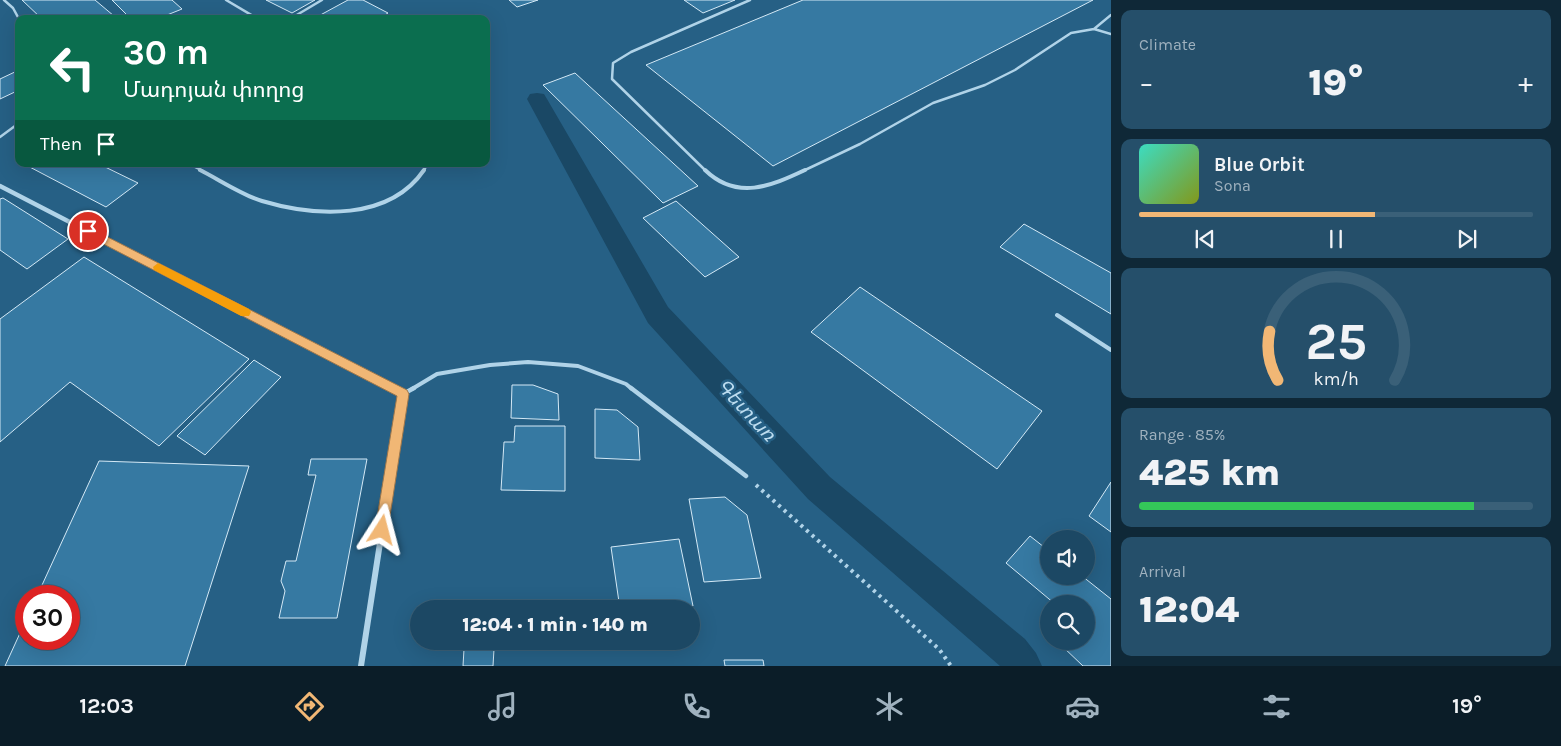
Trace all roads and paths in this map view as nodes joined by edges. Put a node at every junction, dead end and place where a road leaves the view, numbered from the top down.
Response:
1 (4, 0) edge
2 (226, 0) edge
3 (322, 0) edge
4 (750, 0) edge
5 (17, 15) edge
6 (251, 15) edge
7 (297, 15) edge
8 (1111, 15) edge
9 (1094, 29) junction
10 (1111, 34) edge
11 (15, 126) edge
12 (0, 137) edge
13 (195, 167) edge
14 (426, 167) edge
15 (0, 186) edge
16 (1057, 315) dead end
17 (1111, 350) edge
18 (403, 394) junction
19 (746, 476) joint
20 (361, 666) edge
21 (951, 666) edge

1 - 5 lane
2 - 6 lane
3 - 7 lane
4 - 9 lane
8 - 9 lane
9 - 10 lane
11 - 12 lane
13 - 14 lane
15 - 18 street
16 - 17 lane
18 - 19 lane
18 - 20 street
19 - 21 path

